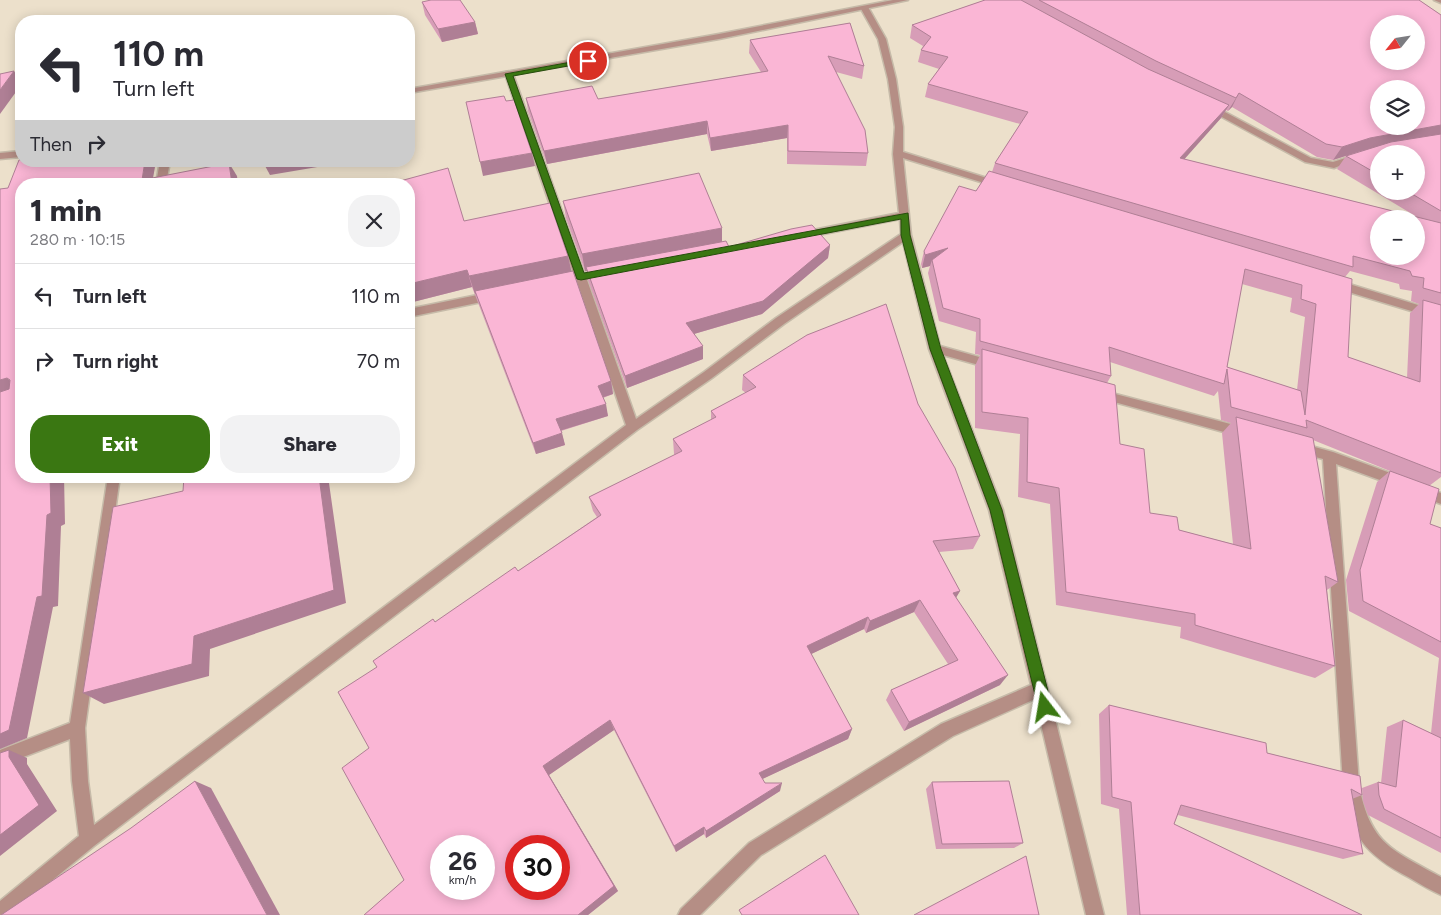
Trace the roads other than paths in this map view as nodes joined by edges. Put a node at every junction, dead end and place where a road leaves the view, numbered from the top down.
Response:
1 (904, 0) edge
2 (865, 8) junction
3 (509, 74) junction
4 (415, 90) edge
5 (1202, 103) edge
6 (898, 154) junction
7 (15, 155) edge
8 (1370, 155) edge
9 (0, 156) edge
10 (1012, 188) edge
11 (905, 215) junction
12 (906, 235) junction
13 (790, 237) edge
14 (619, 270) edge
15 (581, 277) junction
16 (1327, 282) edge
17 (552, 283) edge
18 (504, 293) edge
19 (415, 312) edge
20 (1441, 316) edge
21 (936, 349) junction
22 (1003, 368) edge
23 (1089, 391) edge
24 (633, 427) junction
25 (1252, 435) edge
26 (1290, 445) edge
27 (1329, 456) junction
28 (113, 483) edge
29 (1441, 499) edge
30 (1040, 688) junction
31 (77, 728) junction
32 (0, 758) edge
33 (88, 840) junction
34 (1441, 886) edge
35 (0, 912) edge
36 (687, 915) edge
37 (1095, 915) edge

1 - 2 street
2 - 3 street
2 - 6 street
3 - 4 street
3 - 15 street
5 - 8 street
6 - 10 street
6 - 11 street
7 - 9 street
11 - 12 street
11 - 13 street
12 - 21 street
12 - 24 street
14 - 15 street
15 - 17 street
15 - 24 street
16 - 20 street
18 - 19 street
21 - 22 street
21 - 30 street
23 - 25 street
24 - 33 street
26 - 27 street
27 - 29 street
27 - 34 street
28 - 31 street
30 - 36 street
30 - 37 street
31 - 32 street
31 - 33 street
33 - 35 street

